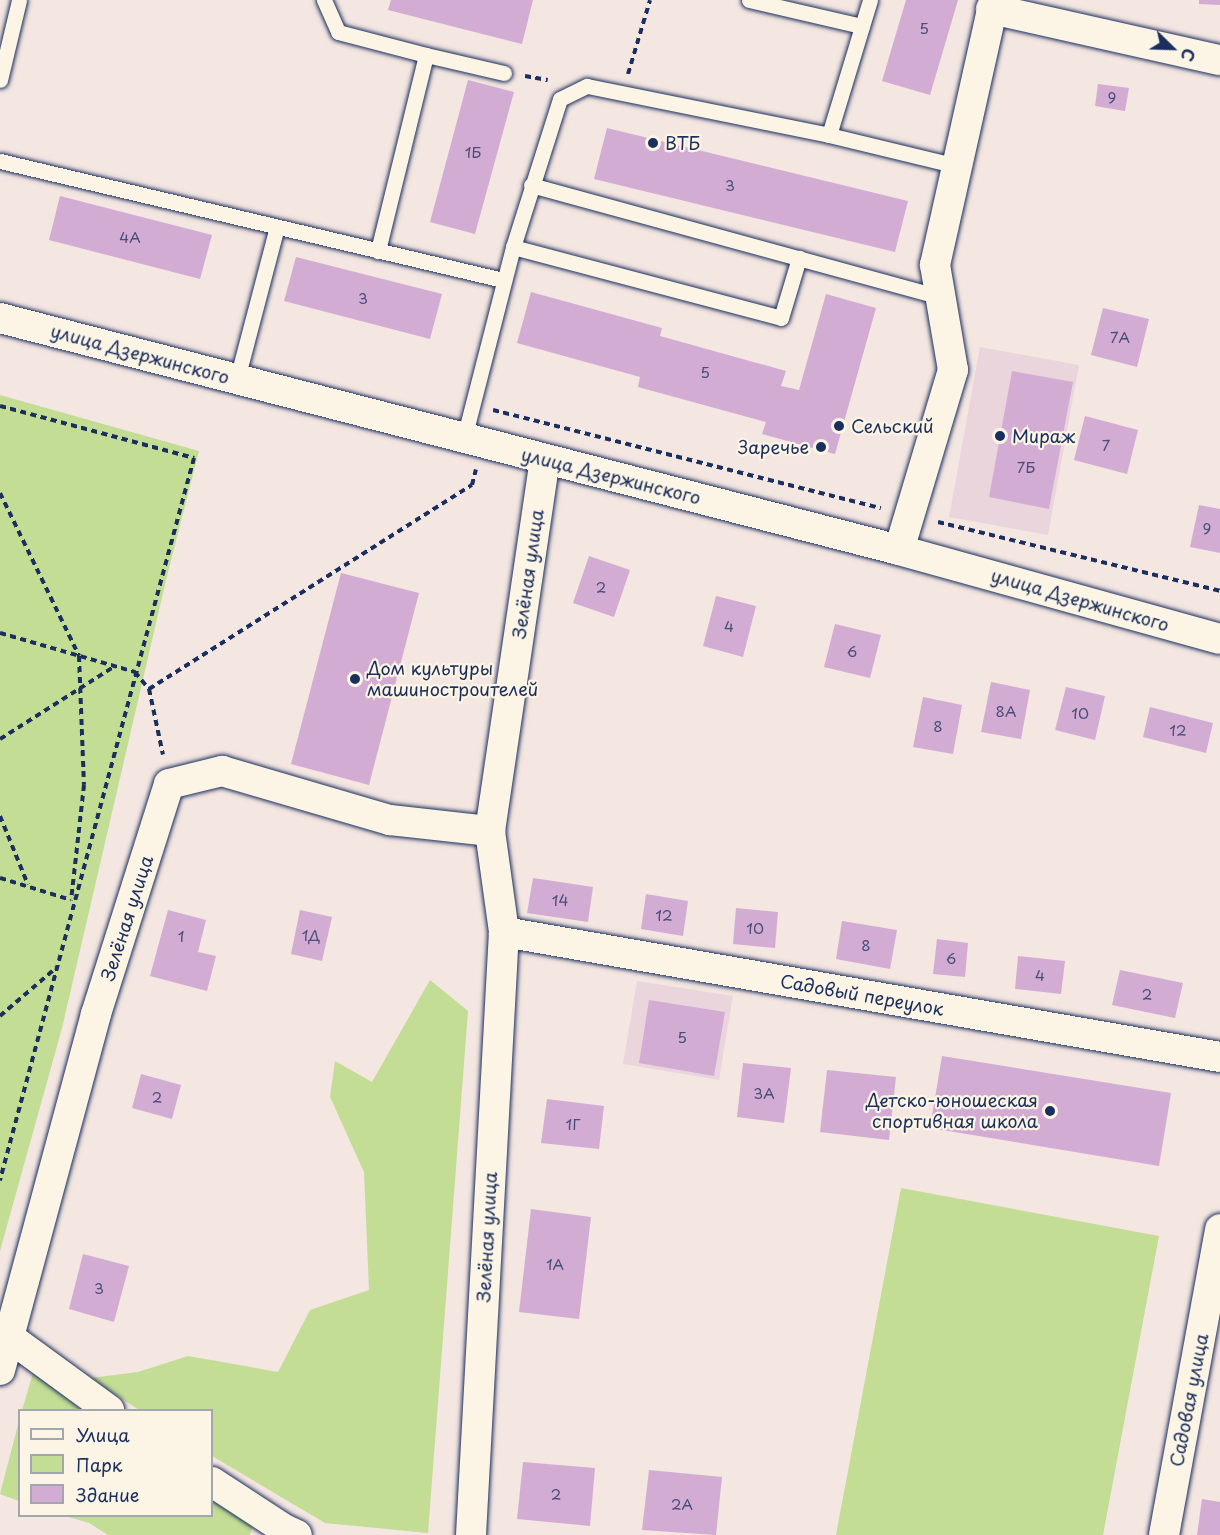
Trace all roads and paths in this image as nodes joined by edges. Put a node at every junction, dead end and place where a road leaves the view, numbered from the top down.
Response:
1 (19, 0) edge
2 (324, 0) edge
3 (650, 0) edge
4 (749, 0) edge
5 (870, 0) edge
6 (992, 4) edge
7 (862, 26) junction
8 (426, 55) junction
9 (1220, 60) edge
10 (504, 73) dead end
11 (0, 80) edge
12 (623, 93) junction
13 (829, 135) junction
14 (0, 161) edge
15 (957, 166) junction
16 (531, 185) junction
17 (277, 227) junction
18 (513, 247) junction
19 (378, 251) junction
20 (798, 258) junction
21 (503, 280) junction
22 (940, 297) junction
23 (0, 318) edge
24 (237, 380) junction
25 (472, 404) junction
26 (0, 406) edge
27 (492, 409) junction
28 (473, 441) junction
29 (545, 459) junction
30 (0, 493) edge
31 (909, 515) junction
32 (899, 550) junction
33 (1220, 591) edge
34 (0, 633) edge
35 (1220, 639) edge
36 (79, 656) junction
37 (115, 666) junction
38 (135, 672) junction
39 (80, 688) junction
40 (149, 689) junction
41 (0, 739) edge
42 (169, 784) junction
43 (0, 816) edge
44 (490, 831) junction
45 (0, 878) edge
46 (28, 886) junction
47 (73, 900) junction
48 (504, 932) junction
49 (56, 968) junction
50 (0, 1016) edge
51 (1220, 1057) edge
52 (0, 1180) edge
53 (1220, 1229) edge
54 (1214, 1300) edge
55 (9, 1336) junction
56 (0, 1370) edge
57 (108, 1409) edge
58 (213, 1483) edge
59 (288, 1533) edge
60 (471, 1535) edge
61 (1164, 1535) edge

1 - 11 lane
2 - 8 lane
3 - 12 path
4 - 7 lane
5 - 7 lane
6 - 9 street
6 - 15 street
7 - 13 lane
8 - 10 lane
8 - 19 lane
12 - 13 lane
12 - 16 lane
13 - 15 lane
14 - 17 lane
15 - 22 street
16 - 18 lane
16 - 20 lane
17 - 19 lane
17 - 24 lane
18 - 20 lane
18 - 21 lane
19 - 21 lane
20 - 22 lane
21 - 25 lane
22 - 31 street
23 - 24 street, улица Дзержинского
24 - 28 street, улица Дзержинского
25 - 27 path
25 - 28 lane
26 - 38 path
27 - 28 path
27 - 31 path
28 - 29 street, улица Дзержинского
28 - 40 path
29 - 32 street, улица Дзержинского
29 - 44 street, Зелёная улица
30 - 36 path
31 - 32 street
31 - 33 path
32 - 35 street, улица Дзержинского
34 - 36 path
36 - 37 path
36 - 39 path
37 - 38 path
37 - 39 path
38 - 40 path
38 - 47 path
39 - 41 path
39 - 47 path
40 - 42 path
42 - 44 street
42 - 55 street, Зелёная улица
43 - 46 path
44 - 48 street, Зелёная улица
45 - 46 path
46 - 47 path
47 - 49 path
48 - 51 street, Садовый переулок
48 - 60 street, Зелёная улица
49 - 50 path
49 - 52 path
53 - 54 street, Садовая улица
54 - 61 street, Садовая улица
55 - 56 street, Зелёная улица
55 - 57 street
58 - 59 street

